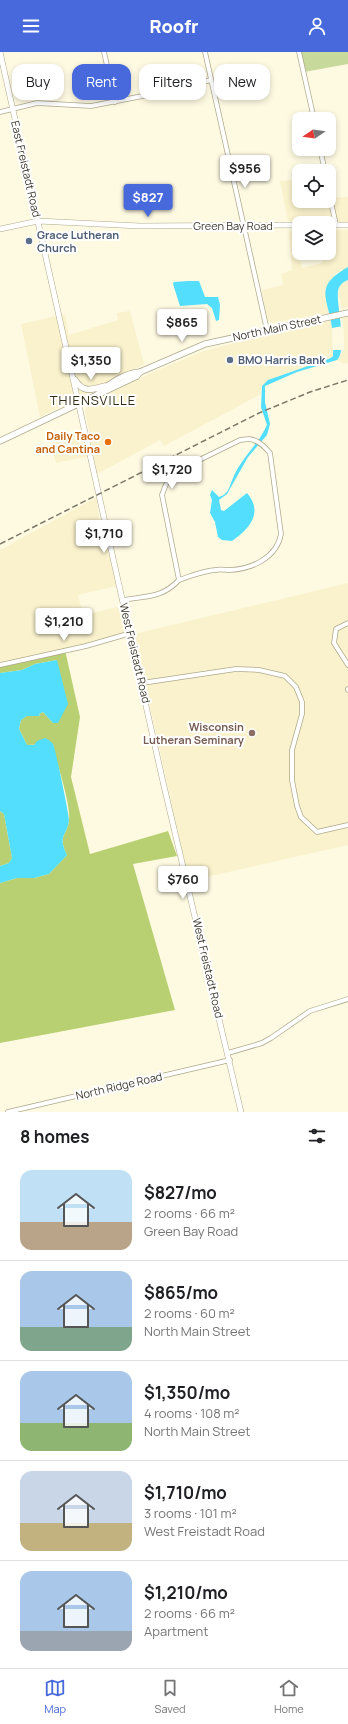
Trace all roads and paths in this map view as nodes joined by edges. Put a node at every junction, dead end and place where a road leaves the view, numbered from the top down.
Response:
1 (0, 52) edge
2 (104, 52) edge
3 (205, 52) edge
4 (299, 52) edge
5 (211, 80) junction
6 (115, 102) junction
7 (13, 108) junction
8 (0, 112) edge
9 (312, 112) edge
10 (38, 220) junction
11 (292, 225) edge
12 (336, 225) edge
13 (348, 225) edge
14 (245, 226) junction
15 (0, 229) edge
16 (347, 313) edge
17 (267, 330) junction
18 (140, 372) junction
19 (75, 380) junction
20 (105, 386) junction
21 (98, 394) junction
22 (79, 403) junction
23 (0, 441) edge
24 (179, 580) junction
25 (123, 600) junction
26 (348, 623) edge
27 (131, 633) junction
28 (0, 665) edge
29 (348, 665) edge
30 (142, 683) junction
31 (348, 825) edge
32 (348, 999) edge
33 (228, 1053) junction
34 (230, 1060) junction
35 (8, 1112) edge
36 (241, 1112) edge

1 - 7 street, East Freistadt Road
2 - 6 street
3 - 5 street
4 - 9 street
5 - 6 street
5 - 14 street
6 - 7 street
7 - 8 street
7 - 10 street, East Freistadt Road
10 - 14 street, Green Bay Road
10 - 15 street, Green Bay Road
10 - 19 street, East Freistadt Road
11 - 14 street, Green Bay Road
12 - 13 street
14 - 17 street
16 - 17 main road, North Main Street
17 - 18 main road, North Main Street
18 - 20 main road, North Main Street
18 - 21 main road, North Main Street
19 - 20 main road
19 - 22 street, East Freistadt Road
20 - 21 main road, North Main Street
21 - 22 main road, North Main Street
22 - 23 main road, North Main Street
22 - 25 street, West Freistadt Road
24 - 24 street
24 - 25 street
25 - 27 street, West Freistadt Road
26 - 29 street
27 - 28 street
27 - 30 street, West Freistadt Road
30 - 31 street
30 - 33 street, West Freistadt Road
32 - 33 street
33 - 34 street, West Freistadt Road
34 - 35 street, North Ridge Road
34 - 36 street, West Freistadt Road

